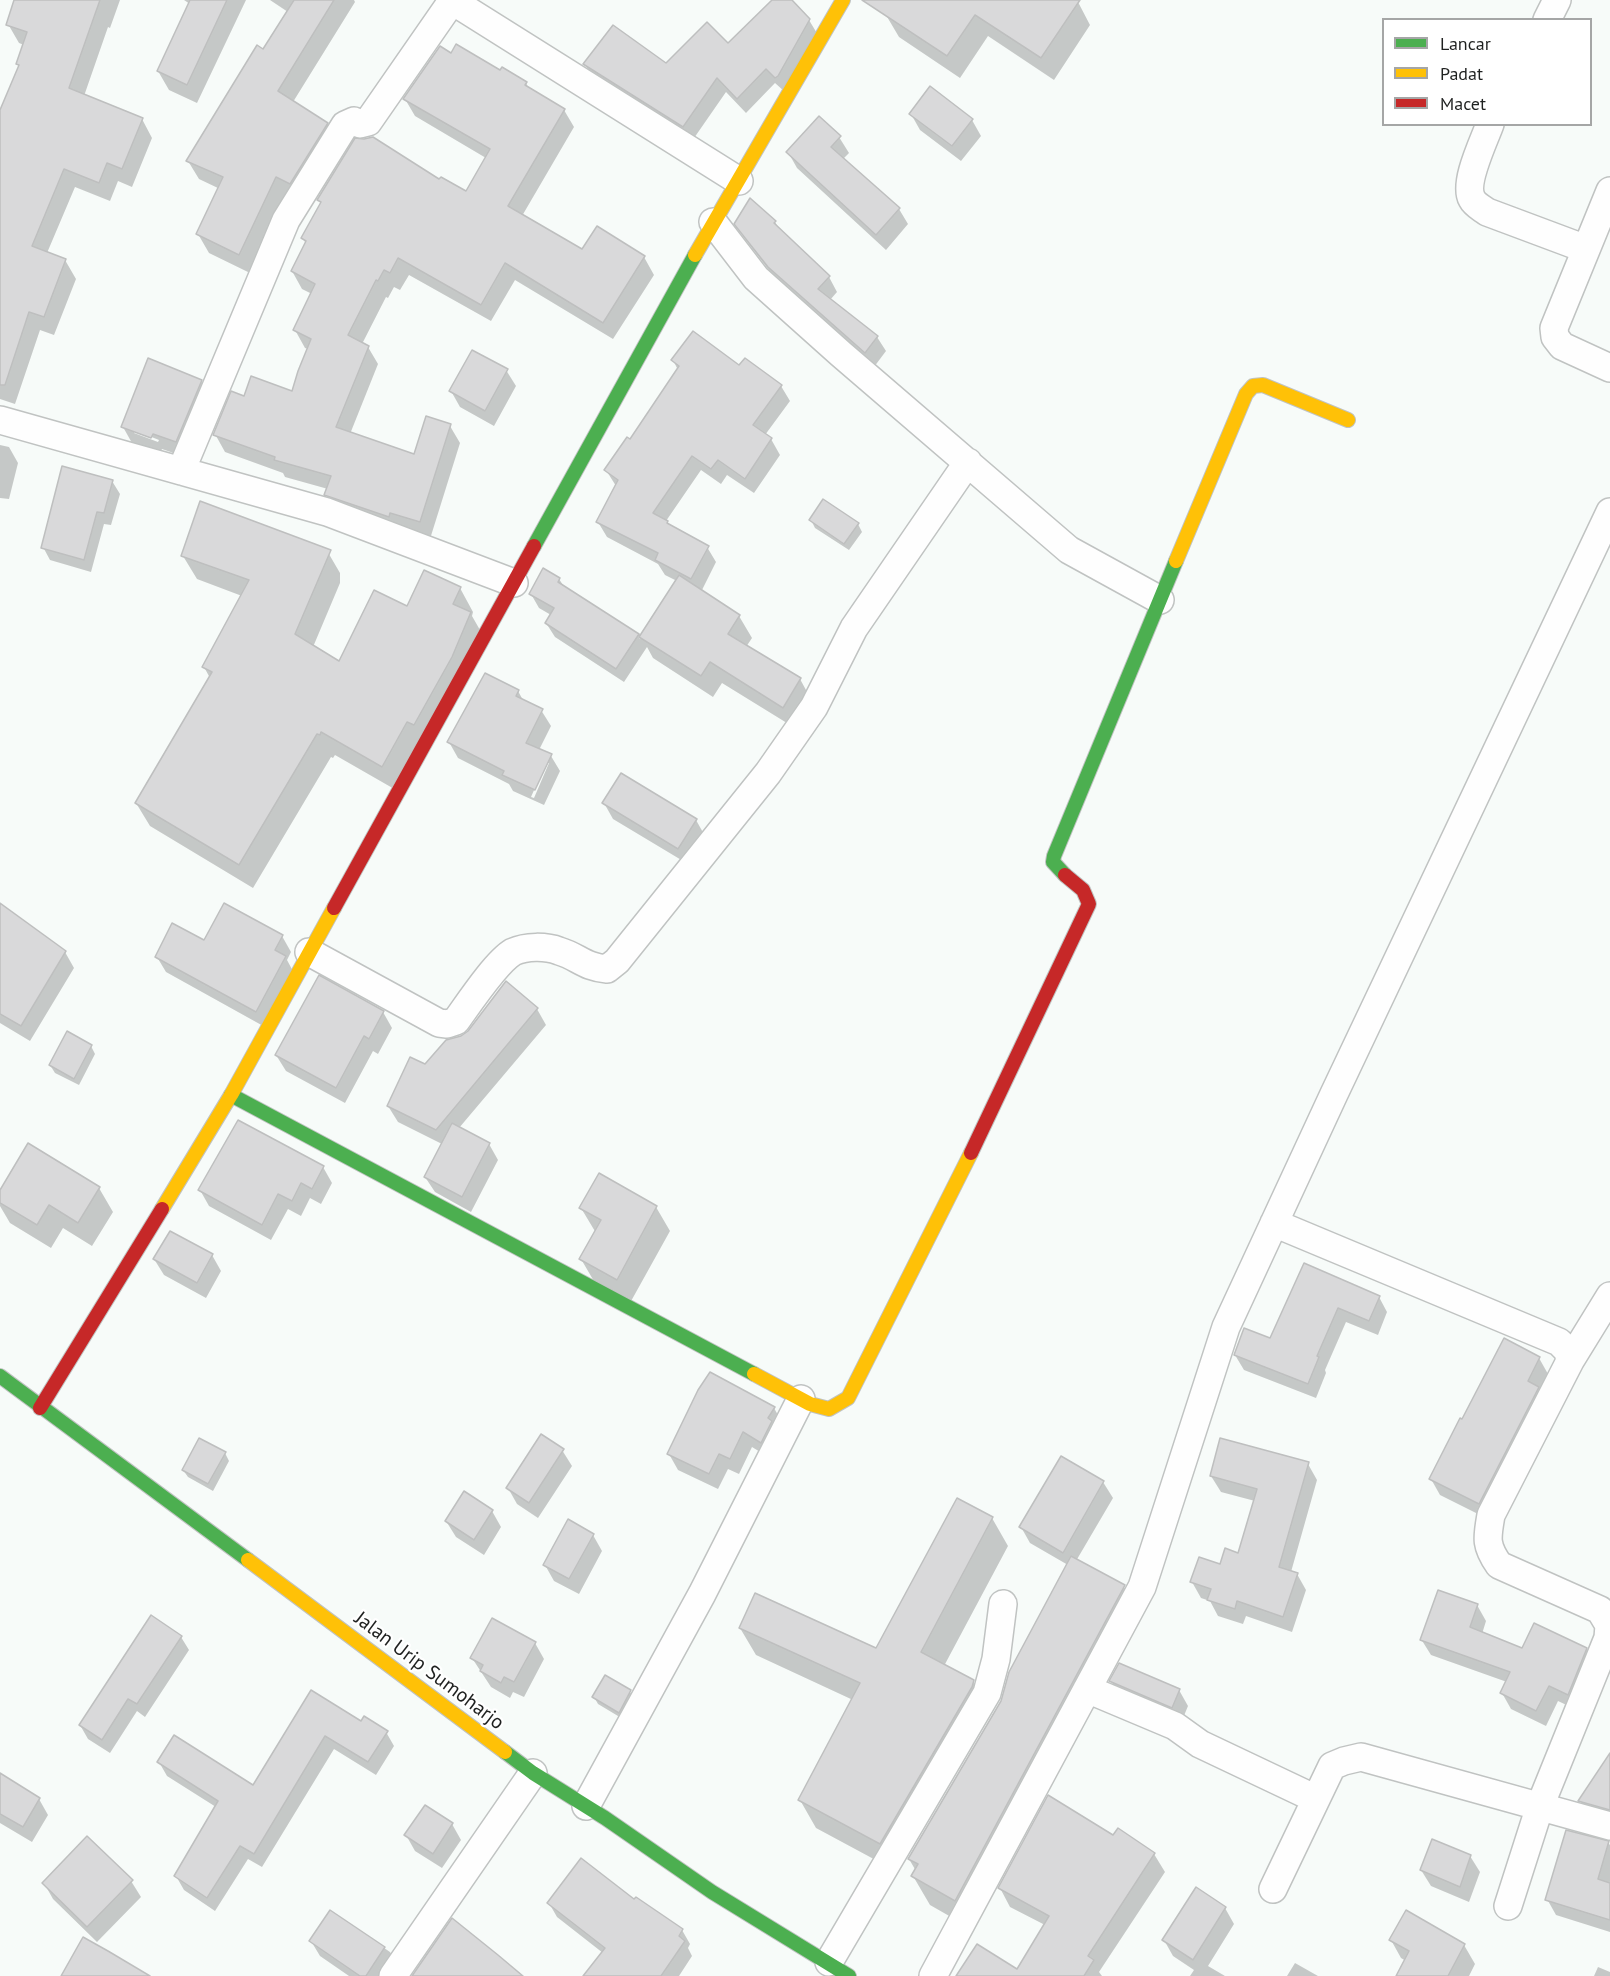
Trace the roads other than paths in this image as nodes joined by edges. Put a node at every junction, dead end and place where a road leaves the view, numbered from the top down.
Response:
1 (452, 0) edge
2 (843, 0) edge
3 (1557, 0) edge
4 (1548, 18) edge
5 (1489, 126) edge
6 (739, 181) junction
7 (1610, 191) edge
8 (713, 222) junction
9 (1586, 249) junction
10 (1610, 368) edge
11 (0, 420) edge
12 (1348, 420) dead end
13 (968, 462) junction
14 (182, 471) junction
15 (1610, 512) edge
16 (514, 583) junction
17 (1160, 600) junction
18 (309, 952) junction
19 (231, 1095) junction
20 (1274, 1223) junction
21 (1610, 1296) edge
22 (1570, 1362) junction
23 (0, 1376) edge
24 (801, 1399) junction
25 (40, 1408) junction
26 (1003, 1604) dead end
27 (1087, 1689) junction
28 (533, 1773) junction
29 (1316, 1799) junction
30 (586, 1806) junction
31 (1540, 1806) junction
32 (1610, 1826) edge
33 (1273, 1889) dead end
34 (1508, 1905) dead end
35 (839, 1969) edge
36 (393, 1976) edge
37 (933, 1976) edge

1 - 6 street
1 - 14 street
2 - 6 street
3 - 4 street
5 - 9 street
6 - 8 street
7 - 9 street
8 - 13 street
8 - 16 street
9 - 10 street
11 - 14 street
12 - 17 street
13 - 17 street
13 - 18 street
14 - 16 street
15 - 20 street
16 - 18 street
17 - 24 street
18 - 19 street
19 - 24 street
19 - 25 street
20 - 22 street
20 - 27 street
21 - 22 street
22 - 31 street
23 - 25 street, Jalan Urip Sumoharjo
24 - 30 street
25 - 28 street, Jalan Urip Sumoharjo
26 - 35 street
27 - 29 street
27 - 37 street
28 - 30 street, Jalan Urip Sumoharjo
28 - 36 street
29 - 31 street
29 - 33 street
30 - 35 street, Jalan Urip Sumoharjo
31 - 32 street
31 - 34 street

